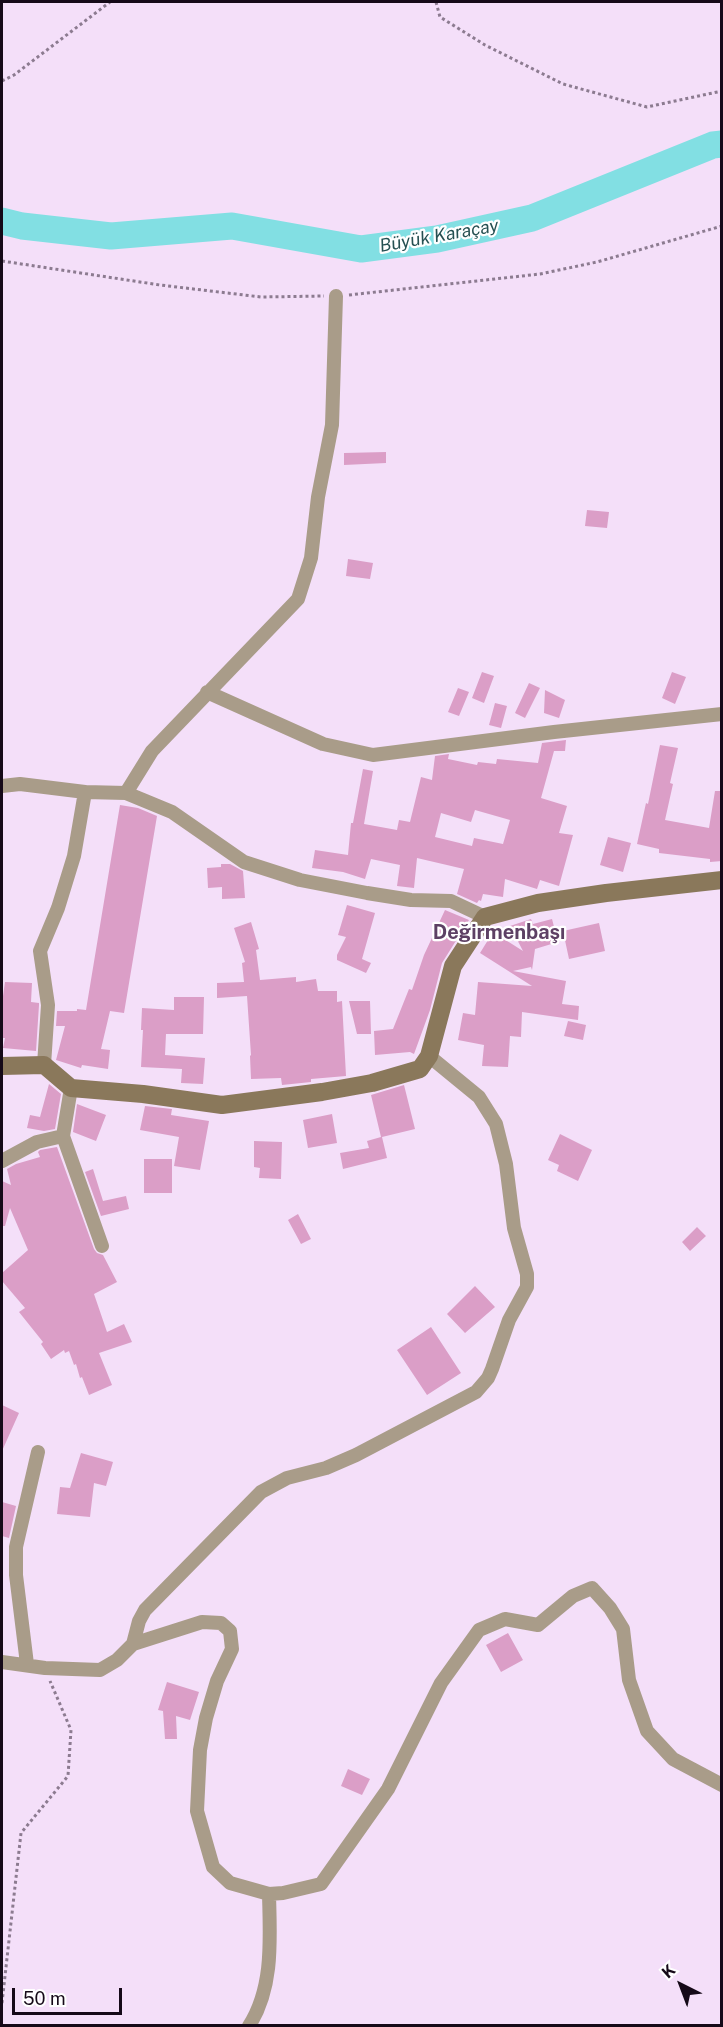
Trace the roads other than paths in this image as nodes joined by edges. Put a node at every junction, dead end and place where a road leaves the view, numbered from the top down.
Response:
1 (336, 296) road end
2 (207, 692) junction
3 (722, 714) edge
4 (2, 786) edge
5 (85, 792) junction
6 (126, 793) junction
7 (722, 880) edge
8 (485, 917) junction
9 (429, 1056) junction
10 (44, 1065) junction
11 (2, 1066) edge
12 (71, 1088) junction
13 (63, 1136) junction
14 (2, 1161) edge
15 (102, 1246) dead end
16 (38, 1452) dead end
17 (133, 1644) junction
18 (2, 1662) edge
19 (27, 1664) junction
20 (722, 1785) edge
21 (269, 1894) junction
22 (259, 2010) junction
23 (249, 2025) edge
24 (258, 2025) edge

1 - 2 street
2 - 3 street
2 - 6 street
4 - 5 street
5 - 6 street
5 - 10 street
6 - 8 street
7 - 8 street
8 - 9 street
9 - 12 street
9 - 17 street
10 - 11 street
10 - 12 street
12 - 13 street
13 - 14 street
13 - 15 street
16 - 19 street
17 - 19 street
17 - 21 street
18 - 19 street
20 - 21 street
21 - 22 street
22 - 23 street
22 - 24 street

